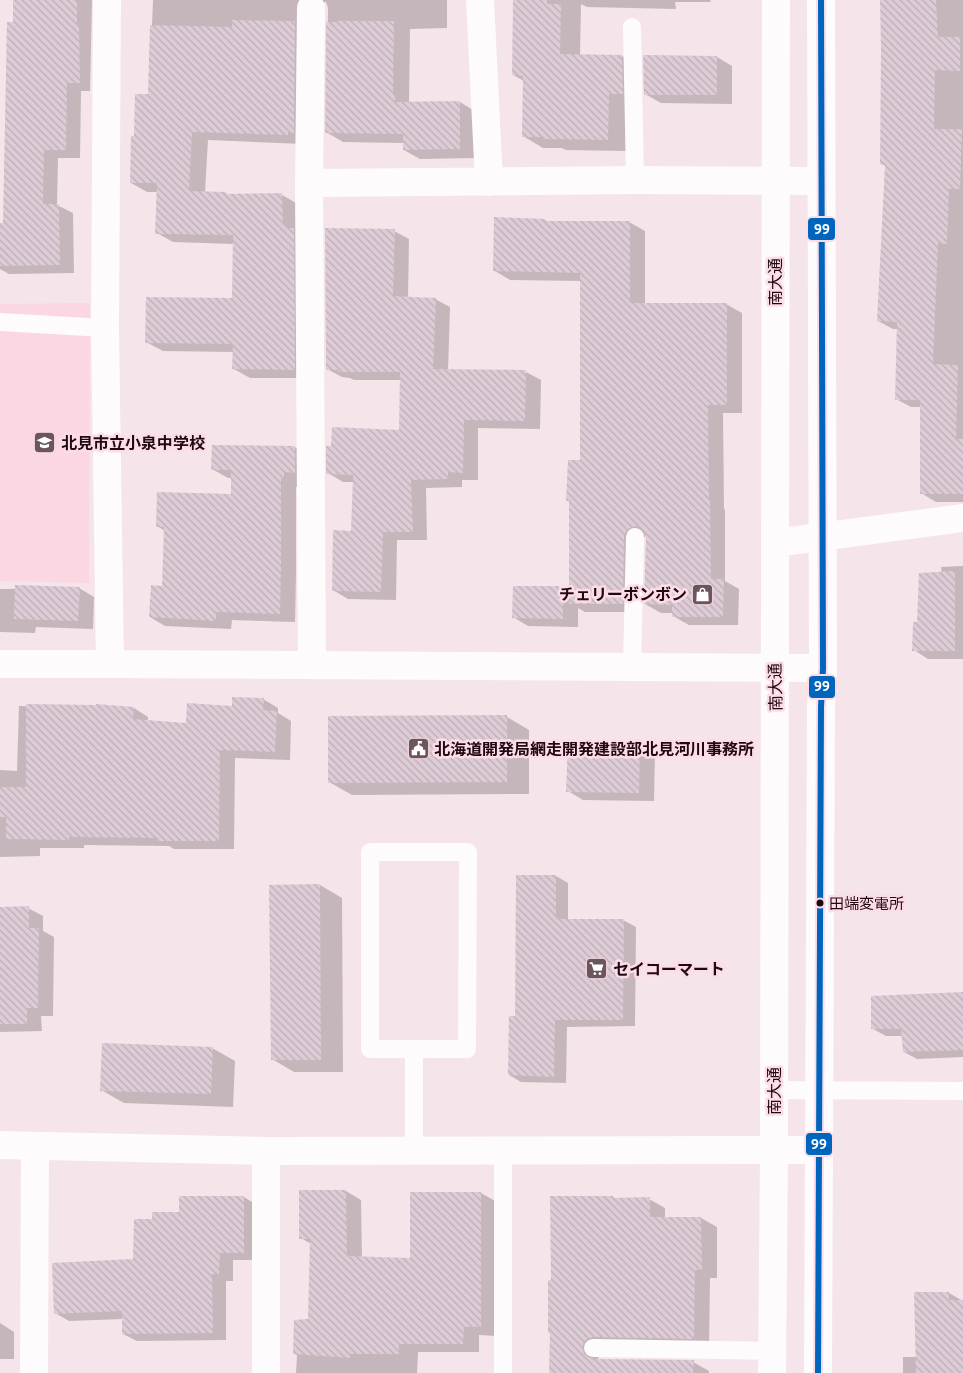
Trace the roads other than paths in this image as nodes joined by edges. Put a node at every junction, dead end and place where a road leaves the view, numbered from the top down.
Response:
1 (108, 0) edge
2 (480, 0) edge
3 (776, 0) edge
4 (822, 0) edge
5 (311, 8) dead end
6 (632, 27) dead end
7 (635, 180) junction
8 (776, 181) junction
9 (821, 181) junction
10 (489, 182) junction
11 (308, 183) junction
12 (0, 322) edge
13 (105, 328) junction
14 (963, 518) edge
15 (822, 537) junction
16 (635, 538) dead end
17 (775, 543) junction
18 (0, 664) edge
19 (110, 664) junction
20 (312, 665) junction
21 (632, 667) junction
22 (774, 667) junction
23 (823, 668) junction
24 (414, 1049) junction
25 (774, 1090) junction
26 (819, 1090) junction
27 (963, 1091) edge
28 (0, 1146) edge
29 (35, 1146) junction
30 (774, 1150) junction
31 (820, 1150) junction
32 (503, 1151) junction
33 (266, 1152) junction
34 (414, 1152) junction
35 (593, 1348) dead end
36 (772, 1362) edge
37 (34, 1373) edge
38 (266, 1373) edge
39 (503, 1373) edge
40 (818, 1373) edge

1 - 13 street
2 - 10 street
3 - 8 street, 南大通
4 - 9 street
5 - 11 street
6 - 7 lane
7 - 8 street
7 - 10 street
8 - 9 street
8 - 17 street, 南大通
9 - 15 street
10 - 11 street
11 - 20 street
12 - 13 lane
13 - 19 street
14 - 15 street
15 - 17 street
15 - 23 street
16 - 21 lane
17 - 22 street, 南大通
18 - 19 street
19 - 20 street
20 - 21 street
21 - 22 street
22 - 23 street
22 - 25 street, 南大通
23 - 26 street
24 - 24 lane
24 - 34 lane
25 - 26 lane
25 - 30 street, 南大通
26 - 27 lane
26 - 31 street
28 - 29 street
29 - 33 street
29 - 37 street
30 - 31 street
30 - 32 street
30 - 36 street, 南大通
31 - 40 street
32 - 34 street
32 - 39 lane
33 - 34 street
33 - 38 street
35 - 36 lane

